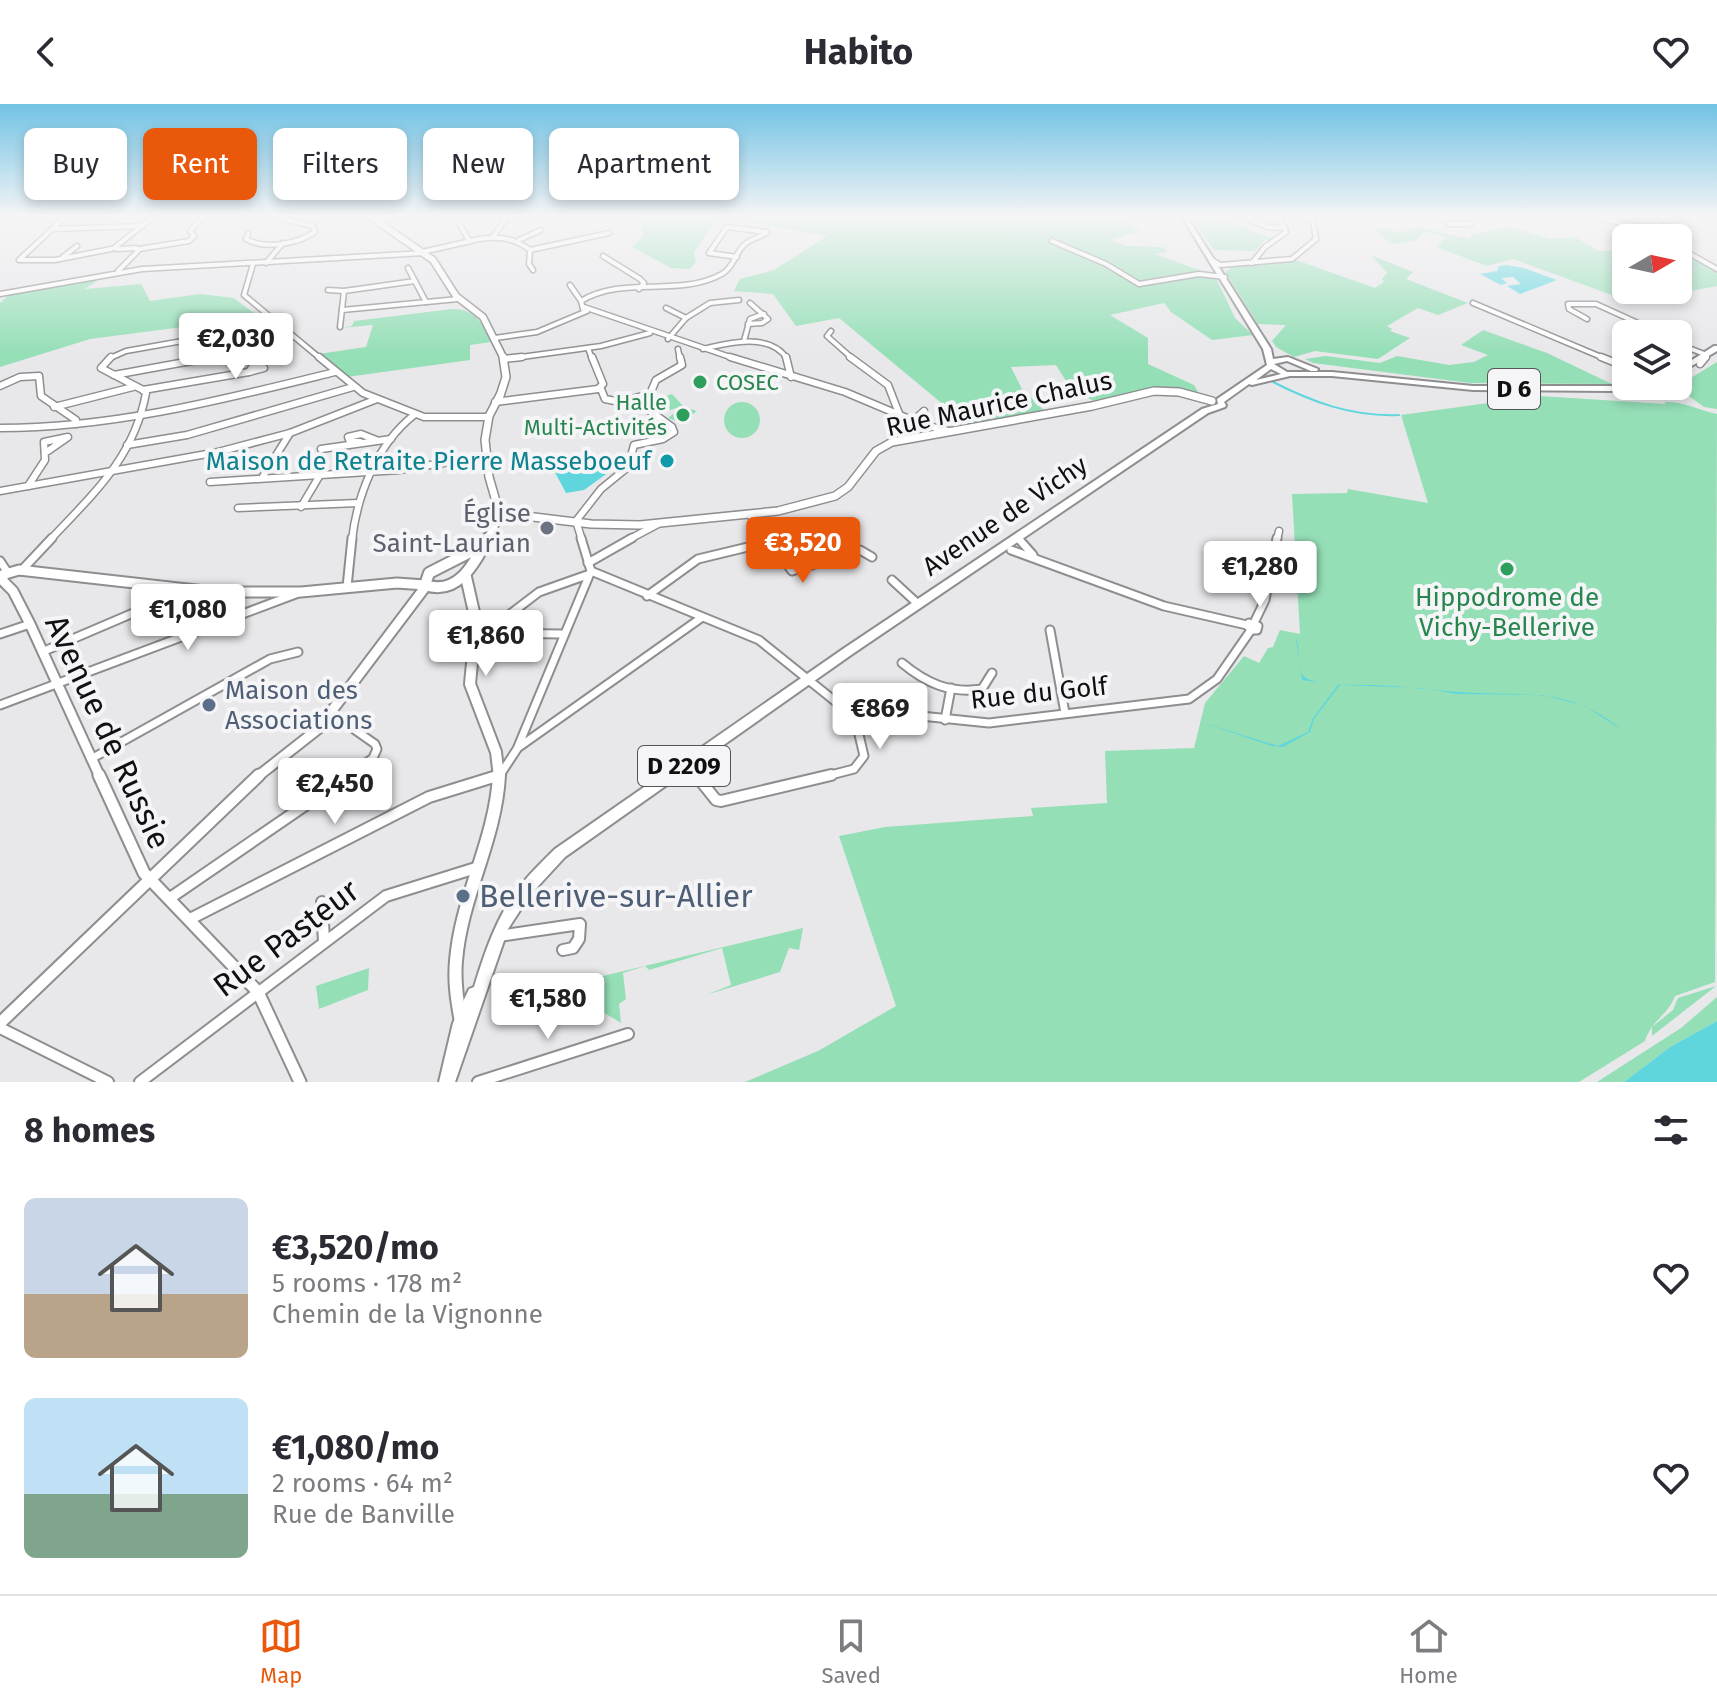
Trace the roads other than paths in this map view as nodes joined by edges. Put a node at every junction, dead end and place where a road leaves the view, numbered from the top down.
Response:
1 (127, 263) edge
2 (266, 263) joint
3 (272, 263) edge
4 (433, 263) edge
5 (529, 263) edge
6 (611, 263) edge
7 (733, 263) edge
8 (1099, 263) edge
9 (1252, 263) joint
10 (1255, 263) edge
11 (253, 264) junction
12 (1217, 264) joint
13 (408, 268) dead end
14 (533, 270) dead end
15 (120, 271) junction
16 (1223, 277) junction
17 (415, 281) junction
18 (570, 285) dead end
19 (639, 289) junction
20 (328, 290) dead end
21 (344, 291) junction
22 (0, 294) edge
23 (458, 299) junction
24 (739, 300) dead end
25 (426, 302) junction
26 (750, 303) dead end
27 (1473, 303) dead end
28 (583, 306) junction
29 (666, 308) dead end
30 (342, 310) junction
31 (686, 318) junction
32 (1587, 319) dead end
33 (1631, 320) edge
34 (278, 324) junction
35 (340, 327) dead end
36 (831, 331) dead end
37 (288, 333) junction
38 (650, 333) junction
39 (495, 338) junction
40 (668, 339) junction
41 (744, 341) junction
42 (588, 348) junction
43 (678, 349) dead end
44 (703, 349) junction
45 (504, 359) junction
46 (1283, 359) junction
47 (1612, 361) edge
48 (747, 362) junction
49 (1271, 364) junction
50 (1302, 369) junction
51 (249, 372) dead end
52 (335, 372) junction
53 (1291, 374) junction
54 (114, 375) junction
55 (791, 377) junction
56 (810, 382) junction
57 (1612, 385) edge
58 (0, 386) edge
59 (134, 386) junction
60 (353, 387) junction
61 (1239, 388) junction
62 (598, 389) junction
63 (1612, 389) edge
64 (143, 390) junction
65 (377, 399) junction
66 (498, 400) junction
67 (639, 403) dead end
68 (1215, 403) junction
69 (896, 406) junction
70 (54, 407) junction
71 (885, 409) junction
72 (924, 411) dead end
73 (142, 414) junction
74 (414, 415) junction
75 (900, 416) junction
76 (489, 417) junction
77 (912, 422) junction
78 (76, 424) junction
79 (921, 426) junction
80 (0, 428) edge
81 (948, 431) junction
82 (290, 433) junction
83 (932, 433) junction
84 (391, 439) junction
85 (379, 440) junction
86 (363, 441) junction
87 (127, 445) junction
88 (321, 449) dead end
89 (48, 451) dead end
90 (487, 456) junction
91 (114, 472) junction
92 (374, 472) junction
93 (320, 475) junction
94 (262, 478) junction
95 (210, 482) dead end
96 (28, 486) junction
97 (0, 491) edge
98 (358, 503) junction
99 (301, 507) junction
100 (238, 508) dead end
101 (501, 513) junction
102 (749, 514) junction
103 (576, 521) junction
104 (658, 524) junction
105 (1279, 531) dead end
106 (1017, 537) junction
107 (769, 542) junction
108 (484, 545) junction
109 (1011, 550) dead end
110 (1034, 556) junction
111 (872, 557) dead end
112 (0, 561) edge
113 (450, 563) junction
114 (589, 570) junction
115 (429, 573) junction
116 (468, 574) junction
117 (12, 576) edge
118 (892, 580) dead end
119 (397, 583) junction
120 (426, 586) junction
121 (347, 587) junction
122 (188, 590) junction
123 (301, 592) junction
124 (647, 596) junction
125 (918, 604) junction
126 (701, 618) junction
127 (30, 624) junction
128 (1251, 626) junction
129 (1050, 630) dead end
130 (483, 632) junction
131 (0, 634) edge
132 (562, 634) junction
133 (42, 652) junction
134 (298, 652) dead end
135 (902, 663) dead end
136 (992, 673) dead end
137 (809, 680) junction
138 (56, 684) junction
139 (951, 688) junction
140 (0, 705) edge
141 (853, 709) junction
142 (331, 713) junction
143 (1065, 713) junction
144 (945, 720) junction
145 (517, 749) junction
146 (91, 759) junction
147 (687, 764) junction
148 (500, 775) junction
149 (480, 866) junction
150 (150, 879) junction
151 (170, 898) junction
152 (322, 902) dead end
153 (190, 919) junction
154 (497, 935) junction
155 (324, 942) junction
156 (563, 950) dead end
157 (479, 985) junction
158 (258, 992) junction
159 (461, 1023) junction
160 (0, 1026) edge
161 (628, 1034) dead end
162 (458, 1058) junction
163 (448, 1079) edge
164 (108, 1082) edge
165 (140, 1082) edge
166 (300, 1082) edge
167 (478, 1082) edge

1 - 15 street
2 - 3 street
2 - 11 street
4 - 23 main road
5 - 14 street
6 - 19 street
7 - 19 street
8 - 16 street
9 - 10 street
9 - 12 street
11 - 15 street
11 - 34 street
12 - 16 main road
13 - 17 street
15 - 22 street
16 - 46 main road
16 - 49 main road
17 - 21 street
17 - 25 street
18 - 28 street
19 - 28 street
20 - 21 street
21 - 30 street
23 - 25 street
23 - 39 main road
24 - 31 street
25 - 30 street
26 - 41 street
27 - 47 street
28 - 38 street
28 - 39 street
29 - 31 street
30 - 35 street
31 - 40 street
32 - 33 street
34 - 37 street
34 - 54 street
36 - 69 street
37 - 52 street
37 - 54 street
38 - 40 street
38 - 42 street
39 - 45 main road
40 - 44 street
41 - 44 street
41 - 55 street
42 - 45 street
42 - 62 street
43 - 62 street
44 - 48 street
45 - 66 main road
46 - 49 main road
46 - 50 main road
48 - 55 street
48 - 56 street
49 - 53 main road
49 - 61 main road, Avenue de Vichy / D 2209
50 - 53 main road, Avenue de Vichy
50 - 57 main road, D 6
50 - 63 main road, D 6
51 - 64 street
52 - 60 street
52 - 73 street
53 - 61 main road, Avenue de Vichy / D 2209
54 - 59 street
55 - 56 street
56 - 71 street
58 - 70 street
59 - 64 street
59 - 70 street
60 - 65 street
60 - 87 street
61 - 68 main road, Avenue de Vichy / D 2209
62 - 66 street
64 - 73 street
65 - 74 street
65 - 82 street
66 - 76 main road
67 - 103 street
68 - 81 street, Rue Maurice Chalus
68 - 106 main road, Avenue de Vichy / D 2209
69 - 71 street
69 - 75 street
70 - 78 street
71 - 75 street
72 - 77 street
73 - 78 street
73 - 87 street
74 - 76 street
74 - 84 street
75 - 77 street
76 - 90 main road
77 - 79 street
78 - 80 street
79 - 81 street
79 - 83 street
81 - 83 street, Rue Maurice Chalus
82 - 91 street
82 - 94 street
83 - 102 street, Rue Maurice Chalus
84 - 85 street
84 - 92 street
85 - 86 street
85 - 86 street
86 - 88 street
87 - 91 street
89 - 96 street
90 - 92 street
90 - 101 main road
91 - 96 street
91 - 117 street
92 - 93 street
92 - 98 street
93 - 94 street
93 - 99 street
94 - 95 street
96 - 97 street
98 - 99 street
98 - 121 street
99 - 100 street
101 - 103 street, Rue Maurice Chalus
101 - 108 main road
102 - 104 street, Rue Maurice Chalus
102 - 107 street
103 - 104 street, Rue Maurice Chalus
103 - 114 street
104 - 114 street
105 - 128 street, Rue du Golf
106 - 110 street
106 - 125 main road, Avenue de Vichy / D 2209
107 - 111 street
107 - 124 street
108 - 113 main road
108 - 116 main road
109 - 110 street
110 - 128 street
112 - 117 street, Avenue de Russie
113 - 115 main road
113 - 116 main road
114 - 124 street, Rue du Golf
114 - 130 street
114 - 132 street
115 - 119 street
115 - 120 main road
116 - 120 main road
116 - 130 main road
117 - 122 street
117 - 127 street, Avenue de Russie
118 - 125 street
119 - 120 street
119 - 121 street
120 - 142 street
121 - 123 street
122 - 123 street
122 - 133 street
123 - 138 street
124 - 126 street, Rue du Golf
125 - 137 main road, Avenue de Vichy / D 2209
126 - 137 street, Rue du Golf
126 - 145 street
127 - 131 street
127 - 133 street, Avenue de Russie
128 - 143 street, Rue du Golf
129 - 143 street
130 - 132 street
130 - 148 main road
132 - 145 street
133 - 138 street, Avenue de Russie
134 - 146 street
135 - 139 street
136 - 139 street
137 - 141 street, Rue du Golf
137 - 147 main road, Avenue de Vichy / D 2209
138 - 140 street
138 - 146 street, Avenue de Russie
139 - 144 street
141 - 144 street, Rue du Golf
141 - 147 street
142 - 150 street
142 - 151 street
143 - 144 street, Rue du Golf
145 - 148 street
146 - 150 street, Avenue de Russie
147 - 154 main road, Avenue de Vichy / D 2209
148 - 149 main road
148 - 153 street
149 - 155 street, Rue Pasteur
149 - 159 main road
150 - 151 street, Avenue de Russie
150 - 160 street
151 - 153 street, Avenue de Russie
152 - 155 street
153 - 158 street, Avenue de Russie
154 - 156 street
154 - 157 main road, Avenue de Vichy / D 2209
155 - 158 street, Rue Pasteur
157 - 159 main road, D 2209
157 - 162 main road, D 2209
158 - 165 street, Rue Pasteur
158 - 166 street, Avenue de Russie
159 - 162 main road
159 - 163 main road, D 2209
160 - 164 street
161 - 167 street
162 - 163 main road, D 2209

